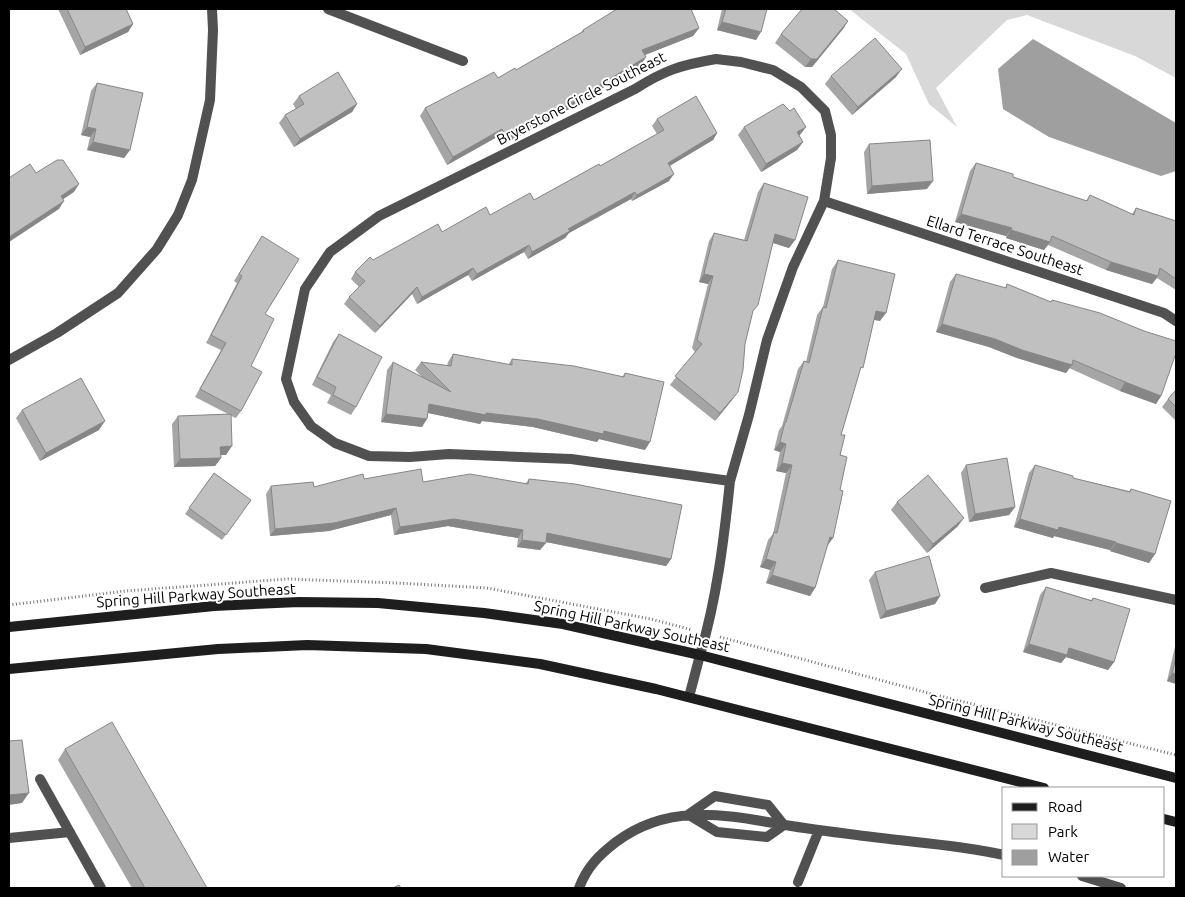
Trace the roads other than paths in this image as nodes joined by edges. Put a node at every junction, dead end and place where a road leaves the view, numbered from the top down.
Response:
1 (212, 9) edge
2 (328, 9) edge
3 (463, 60) dead end
4 (824, 201) junction
5 (1176, 321) edge
6 (9, 360) edge
7 (730, 481) junction
8 (985, 588) dead end
9 (1176, 600) edge
10 (9, 627) edge
11 (700, 654) junction
12 (9, 669) edge
13 (689, 697) junction
14 (1176, 778) edge
15 (40, 779) dead end
16 (1040, 787) edge
17 (689, 814) junction
18 (784, 825) junction
19 (819, 830) junction
20 (70, 832) junction
21 (9, 838) edge
22 (1002, 855) edge
23 (1085, 877) edge
24 (798, 882) dead end
25 (100, 888) edge
26 (579, 888) edge
27 (1121, 888) edge

1 - 6 street
2 - 3 street
4 - 5 street, Ellard Terrace Southeast
4 - 7 street, Bryerstone Circle Southeast
4 - 7 street, Bryerstone Circle Southeast
7 - 11 street
8 - 9 street
10 - 11 street, Spring Hill Parkway Southeast
11 - 13 street
11 - 14 street, Spring Hill Parkway Southeast
12 - 13 street
13 - 16 street
15 - 20 street
17 - 18 street
17 - 18 street
17 - 18 street
17 - 26 street
18 - 19 street
19 - 22 street
19 - 24 street
20 - 21 street
20 - 25 street
23 - 27 street

